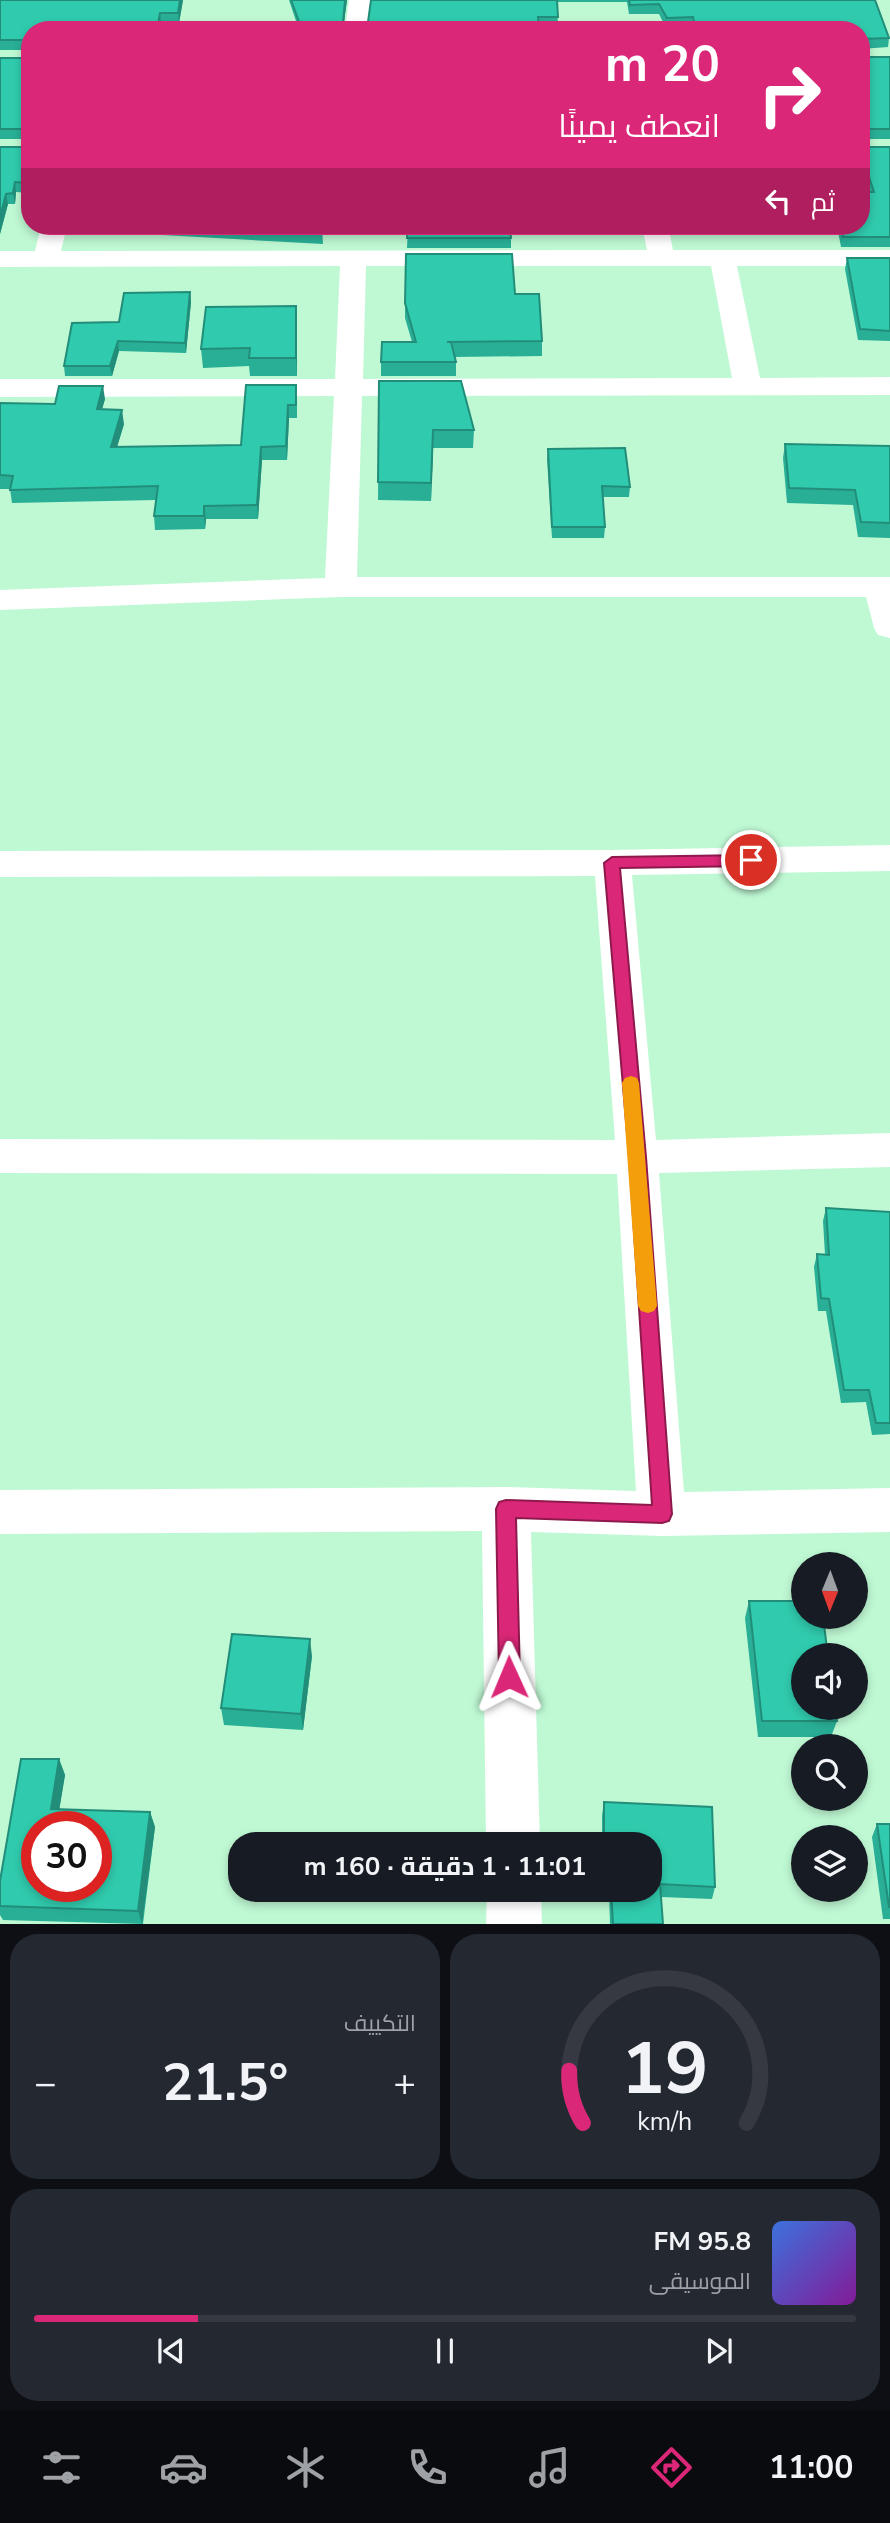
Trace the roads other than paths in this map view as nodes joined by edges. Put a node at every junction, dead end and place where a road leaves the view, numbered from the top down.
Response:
1 (360, 0) edge
2 (357, 21) edge
3 (52, 235) edge
4 (656, 235) edge
5 (660, 258) junction
6 (722, 258) junction
7 (890, 258) edge
8 (0, 259) edge
9 (46, 259) junction
10 (353, 261) junction
11 (748, 386) junction
12 (890, 386) edge
13 (0, 388) edge
14 (346, 389) junction
15 (341, 587) junction
16 (885, 587) edge
17 (0, 600) edge
18 (890, 628) edge
19 (890, 858) edge
20 (612, 863) junction
21 (0, 864) edge
22 (890, 1150) edge
23 (0, 1156) edge
24 (637, 1157) junction
25 (506, 1509) junction
26 (890, 1510) edge
27 (0, 1512) edge
28 (662, 1514) junction
29 (513, 1832) edge
30 (514, 1902) edge
31 (514, 1924) edge

1 - 2 street
3 - 9 street
4 - 5 street
5 - 6 street
5 - 10 street
6 - 7 street
6 - 11 street
8 - 9 street
9 - 10 street
10 - 14 street
11 - 12 street
11 - 14 street
13 - 14 street
14 - 15 street
15 - 16 street
15 - 17 street
16 - 18 street
19 - 20 street
20 - 21 street
20 - 24 street
22 - 24 street
23 - 24 street
24 - 28 street
25 - 27 street
25 - 28 street
25 - 29 street
26 - 28 street
30 - 31 street

